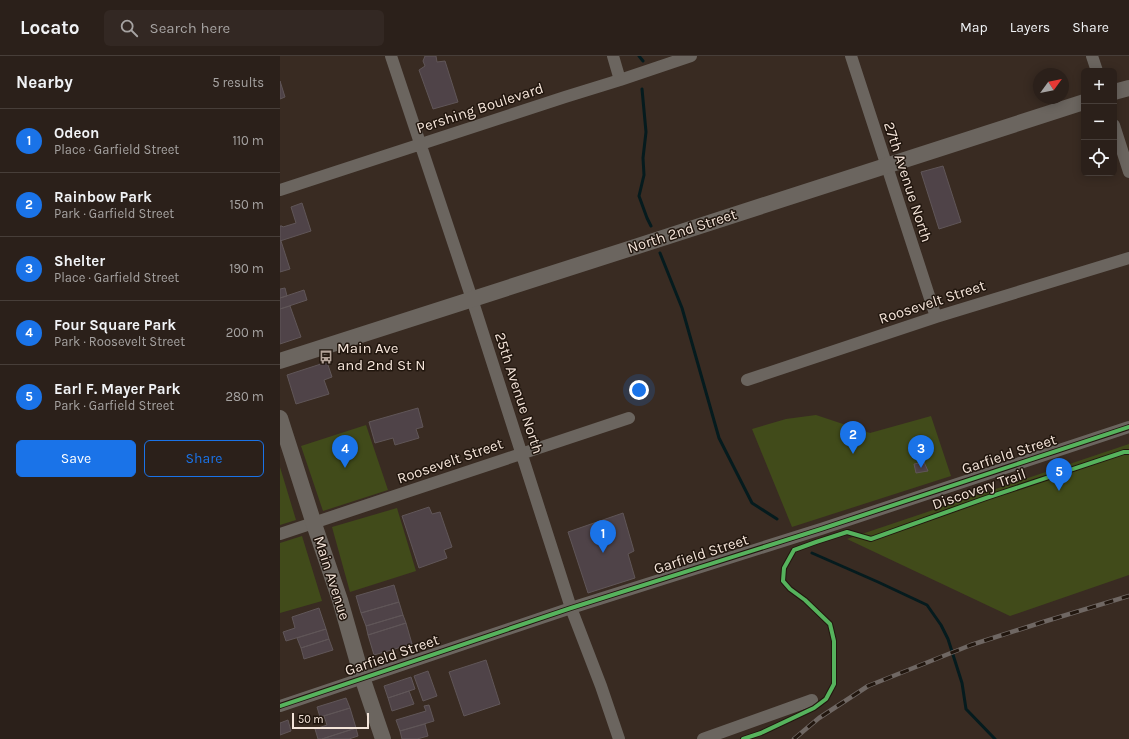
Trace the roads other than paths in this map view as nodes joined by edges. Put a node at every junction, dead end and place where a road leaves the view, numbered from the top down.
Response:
1 (391, 56) edge
2 (613, 56) edge
3 (690, 56) edge
4 (851, 56) edge
5 (1092, 56) edge
6 (1095, 68) edge
7 (620, 80) junction
8 (1129, 88) edge
9 (1117, 91) edge
10 (1081, 103) edge
11 (1117, 134) edge
12 (421, 144) junction
13 (886, 167) junction
14 (1129, 172) edge
15 (280, 190) edge
16 (1129, 258) edge
17 (472, 299) junction
18 (936, 317) junction
19 (280, 361) edge
20 (747, 380) dead end
21 (280, 418) edge
22 (630, 418) dead end
23 (1129, 427) edge
24 (521, 453) junction
25 (314, 524) junction
26 (280, 534) edge
27 (571, 608) junction
28 (362, 677) junction
29 (812, 700) dead end
30 (280, 706) edge
31 (383, 739) edge
32 (619, 739) edge
33 (703, 739) edge

1 - 12 street, 25th Avenue North
2 - 7 street
3 - 7 street, Pershing Boulevard
4 - 13 street, 27th Avenue North
5 - 6 street
7 - 12 street, Pershing Boulevard
8 - 9 street
10 - 13 street, North 2nd Street
11 - 14 street
12 - 15 street, Pershing Boulevard
12 - 17 street, 25th Avenue North
13 - 17 street, North 2nd Street
13 - 18 street, 27th Avenue North
16 - 18 street, Roosevelt Street
17 - 19 street, North 2nd Street
17 - 24 street, 25th Avenue North
18 - 20 street, Roosevelt Street
21 - 25 street, Main Avenue
22 - 24 street, Roosevelt Street
23 - 27 street, Garfield Street
24 - 25 street, Roosevelt Street
24 - 27 street, 25th Avenue North
25 - 26 street, Roosevelt Street
25 - 28 street, Main Avenue
27 - 28 street, Garfield Street
27 - 32 street, 25th Avenue North
28 - 30 street, Garfield Street
28 - 31 street, Main Avenue
29 - 33 street

